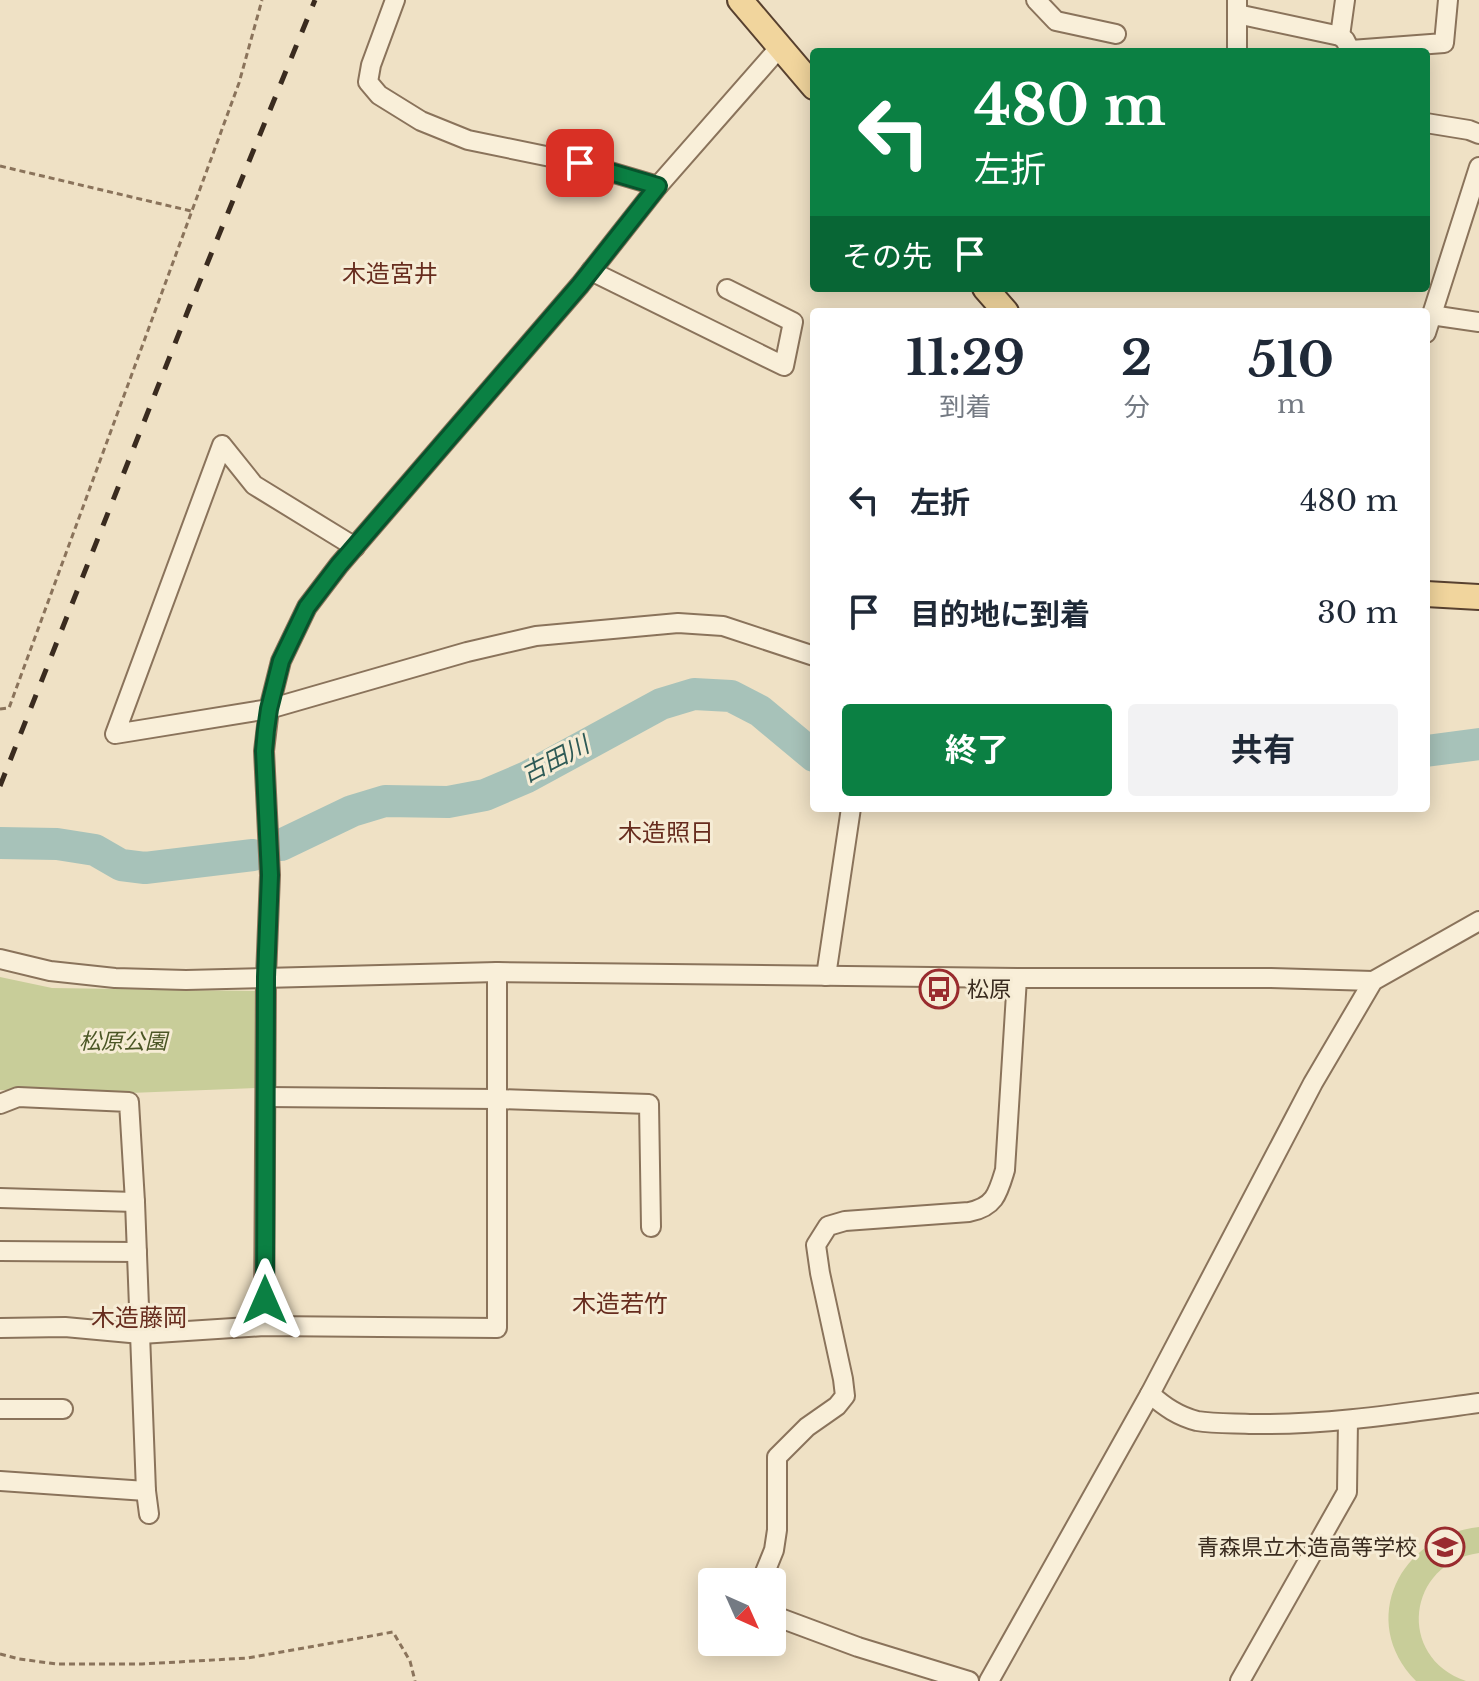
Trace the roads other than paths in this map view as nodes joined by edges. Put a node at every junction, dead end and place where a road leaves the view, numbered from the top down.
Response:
1 (395, 0) edge
2 (740, 0) edge
3 (1036, 0) edge
4 (1061, 0) edge
5 (1345, 0) edge
6 (1448, 0) edge
7 (1237, 7) edge
8 (1056, 21) junction
9 (1116, 34) dead end
10 (1348, 46) edge
11 (780, 47) junction
12 (1237, 48) edge
13 (810, 82) edge
14 (1430, 124) edge
15 (1479, 134) edge
16 (1479, 167) edge
17 (658, 186) junction
18 (1470, 220) edge
19 (591, 271) junction
20 (727, 289) dead end
21 (988, 292) edge
22 (1002, 308) edge
23 (1430, 321) edge
24 (1479, 322) edge
25 (1430, 324) edge
26 (355, 547) junction
27 (1430, 594) edge
28 (1479, 597) edge
29 (810, 655) edge
30 (269, 709) junction
31 (850, 812) edge
32 (1479, 921) edge
33 (0, 959) edge
34 (497, 972) junction
35 (826, 976) junction
36 (266, 977) junction
37 (1017, 978) junction
38 (1373, 981) junction
39 (266, 1097) junction
40 (497, 1099) junction
41 (0, 1104) edge
42 (0, 1198) edge
43 (135, 1202) junction
44 (651, 1227) dead end
45 (0, 1251) edge
46 (137, 1252) junction
47 (264, 1326) junction
48 (0, 1328) edge
49 (141, 1334) junction
50 (1150, 1394) junction
51 (1479, 1403) edge
52 (0, 1409) edge
53 (63, 1409) dead end
54 (1348, 1420) junction
55 (0, 1481) edge
56 (146, 1491) junction
57 (149, 1514) dead end
58 (767, 1568) edge
59 (786, 1620) edge
60 (969, 1681) edge
61 (989, 1681) edge
62 (1240, 1681) edge

1 - 17 street
2 - 11 main road
3 - 8 street
4 - 8 street
5 - 10 street
6 - 10 street
7 - 10 street
7 - 12 street
8 - 9 street
11 - 13 main road
11 - 17 street
14 - 15 street
16 - 18 street
17 - 19 street
18 - 23 street
19 - 20 street
19 - 26 street
21 - 22 main road
24 - 25 street
26 - 30 street
26 - 30 street
27 - 28 main road
29 - 30 street
30 - 36 street
31 - 35 street
32 - 38 street
33 - 36 street
34 - 35 street
34 - 36 street
34 - 40 street
35 - 37 street
36 - 39 street
37 - 38 street
37 - 58 street
38 - 50 street
39 - 40 street
39 - 47 street
40 - 44 street
40 - 47 street
41 - 43 street
42 - 43 street
43 - 46 street
45 - 46 street
46 - 49 street
47 - 49 street
48 - 49 street
49 - 56 street
50 - 54 street
50 - 61 street
51 - 54 street
52 - 53 street
54 - 62 street
55 - 56 street
56 - 57 street
59 - 60 street

